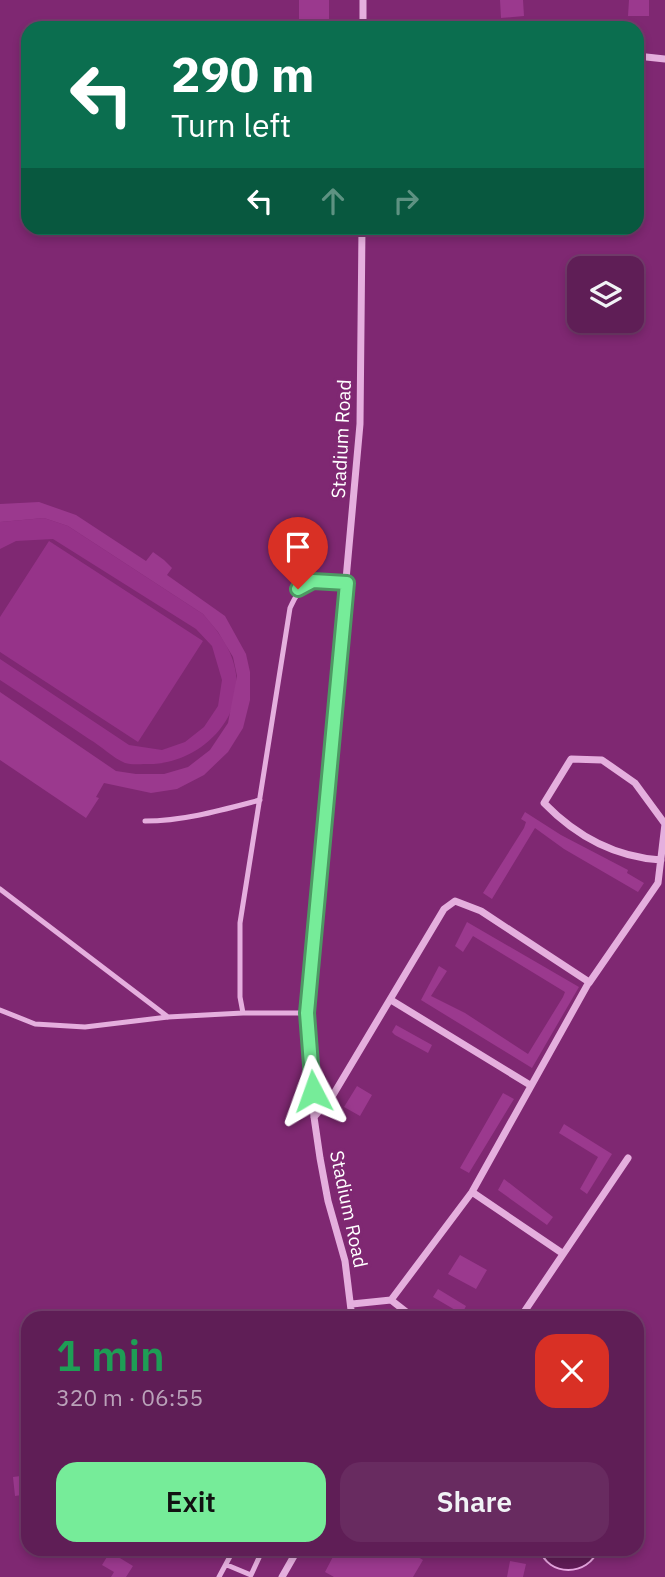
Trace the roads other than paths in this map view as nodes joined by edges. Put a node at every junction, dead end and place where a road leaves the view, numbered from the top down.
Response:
1 (363, 0) edge
2 (363, 21) edge
3 (644, 58) edge
4 (665, 59) edge
5 (362, 235) edge
6 (347, 583) junction
7 (260, 800) junction
8 (145, 821) dead end
9 (661, 860) junction
10 (0, 890) edge
11 (589, 984) junction
12 (391, 1000) junction
13 (0, 1010) edge
14 (243, 1013) junction
15 (307, 1013) junction
16 (168, 1017) junction
17 (530, 1085) junction
18 (314, 1117) junction
19 (628, 1158) dead end
20 (472, 1192) junction
21 (562, 1253) junction
22 (391, 1300) junction
23 (352, 1304) junction
24 (352, 1311) edge
25 (405, 1311) edge
26 (525, 1311) edge
27 (231, 1556) edge
28 (260, 1556) edge
29 (294, 1556) edge
30 (227, 1565) junction
31 (219, 1577) edge
32 (282, 1577) edge

1 - 2 street
3 - 4 street
5 - 6 street, Stadium Road
6 - 7 lane
6 - 15 street, Stadium Road
7 - 8 lane
7 - 14 lane
9 - 9 street
9 - 11 street
10 - 16 lane
11 - 12 street
11 - 17 street
12 - 17 street
12 - 18 street
13 - 16 lane
14 - 15 lane
14 - 16 lane
15 - 18 street, Stadium Road
17 - 20 street
18 - 23 street, Stadium Road
19 - 21 street
20 - 21 street
20 - 22 street
21 - 26 street
22 - 23 street
22 - 25 street
23 - 24 street, Stadium Road
27 - 30 lane
28 - 30 lane
29 - 32 street
30 - 31 lane

